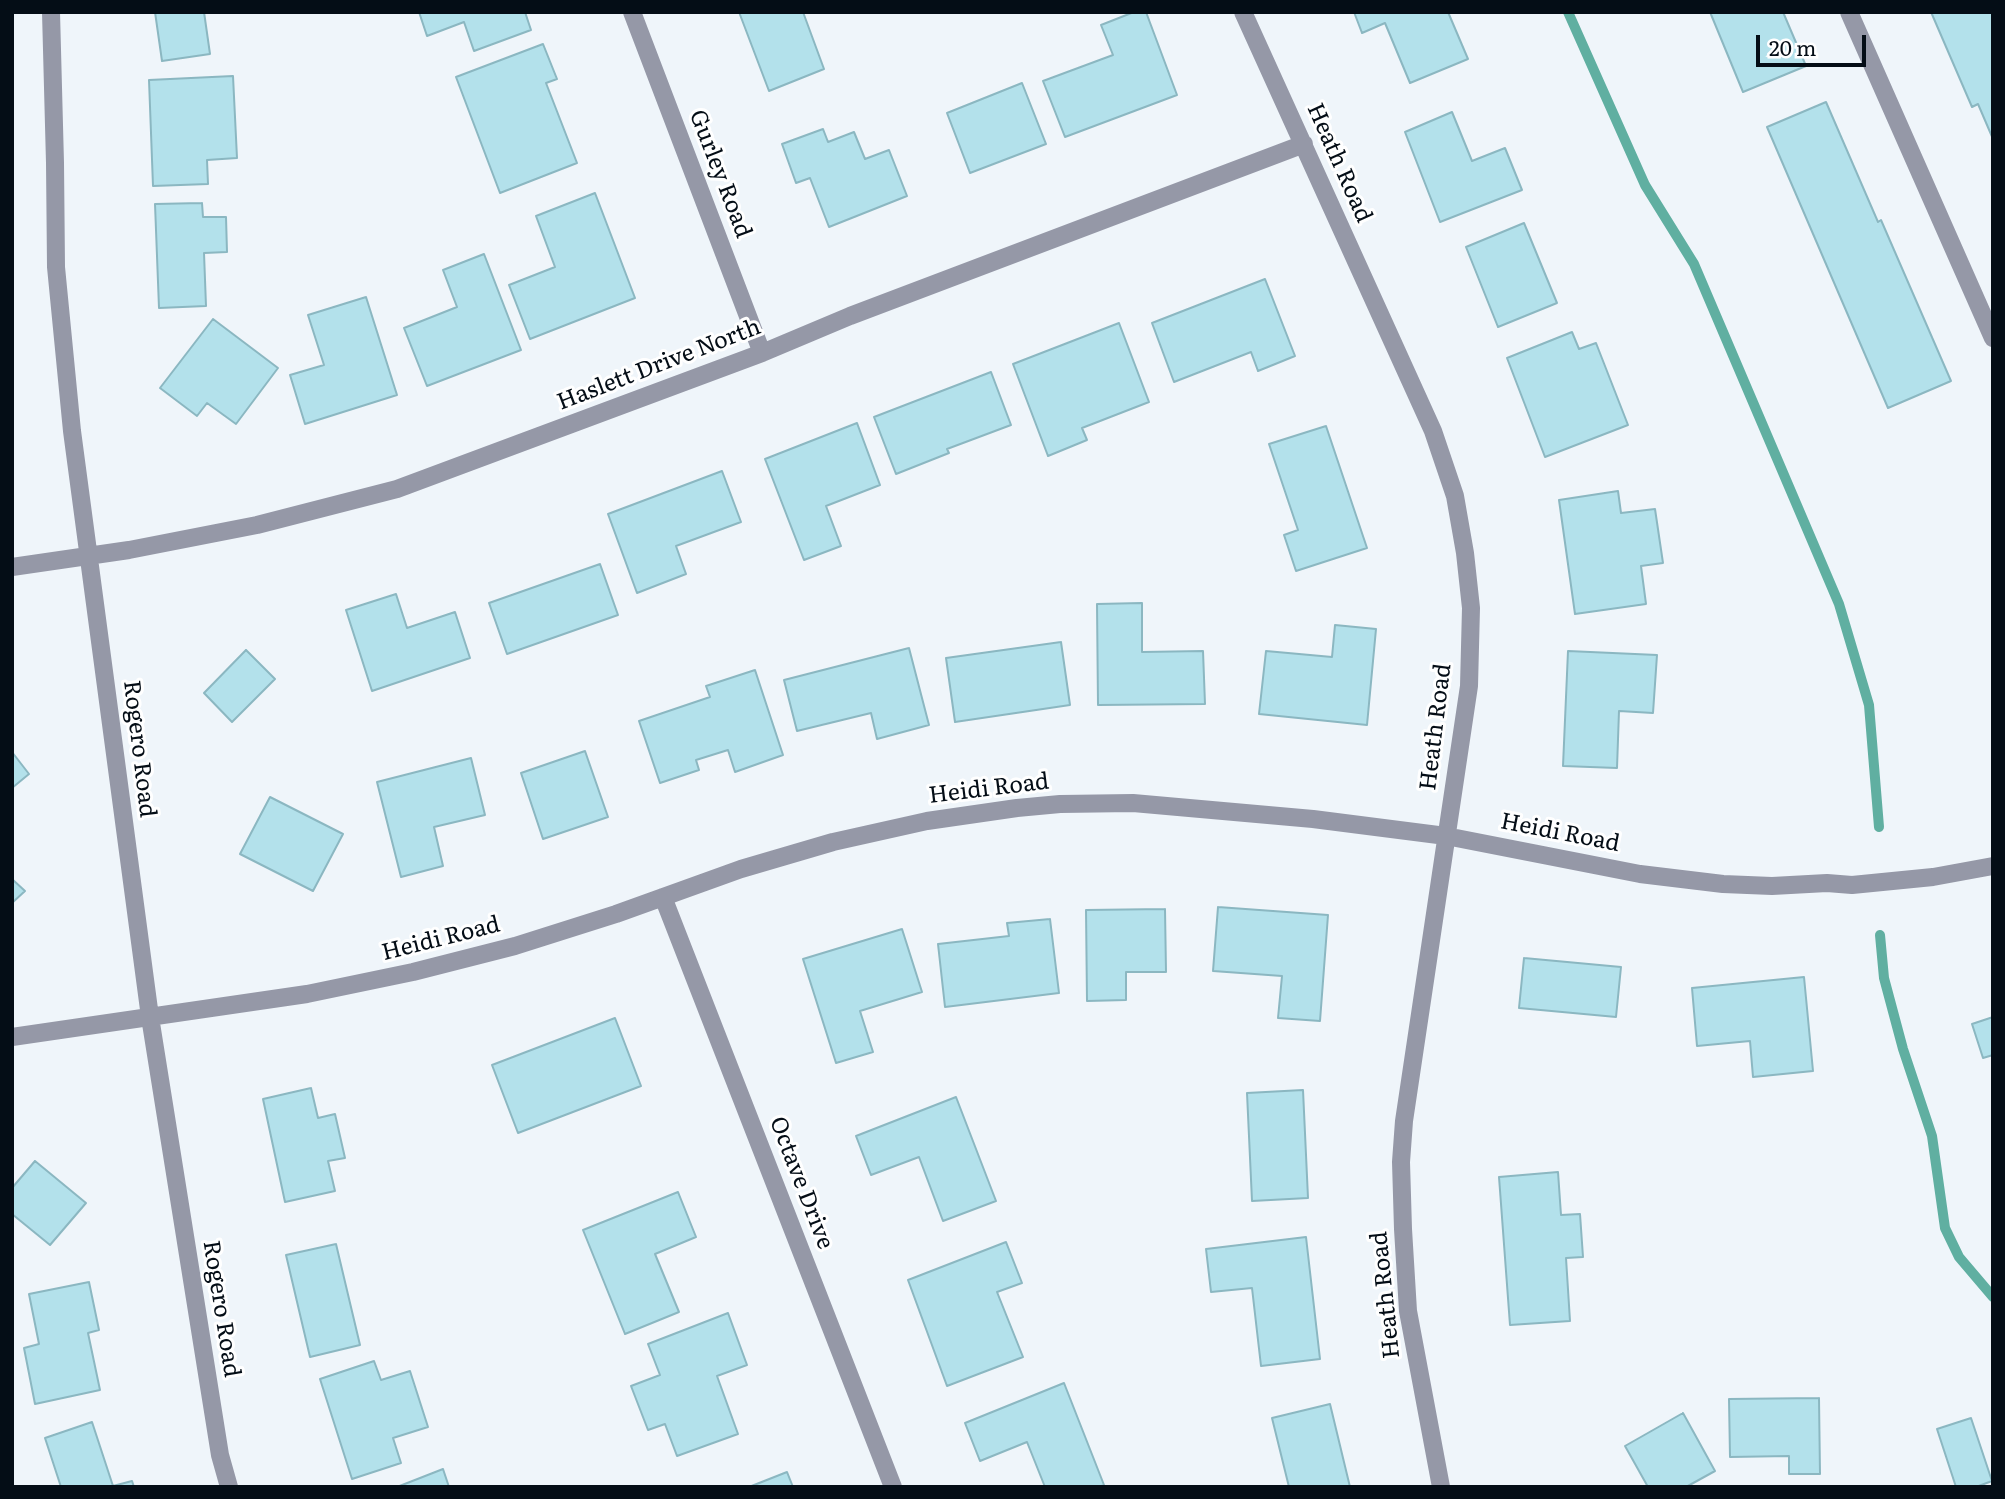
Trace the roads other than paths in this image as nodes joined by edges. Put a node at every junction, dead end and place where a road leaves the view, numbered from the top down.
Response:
1 (51, 12) edge
2 (632, 12) edge
3 (1244, 12) edge
4 (1849, 12) edge
5 (1304, 144) junction
6 (1993, 338) edge
7 (762, 352) junction
8 (89, 555) junction
9 (12, 567) edge
10 (1446, 836) junction
11 (1993, 866) edge
12 (663, 897) junction
13 (150, 1017) junction
14 (12, 1037) edge
15 (229, 1487) edge
16 (893, 1487) edge
17 (1441, 1487) edge

1 - 8 street, Rogero Road
2 - 7 street, Gurley Road
3 - 5 street, Heath Road
4 - 6 street
5 - 7 street, Haslett Drive North
5 - 10 street, Heath Road
7 - 8 street, Haslett Drive North
8 - 9 street, Haslett Drive North
8 - 13 street, Rogero Road
10 - 11 street, Heidi Road
10 - 12 street, Heidi Road
10 - 17 street, Heath Road
12 - 13 street, Heidi Road
12 - 16 street, Octave Drive
13 - 14 street, Heidi Road
13 - 15 street, Rogero Road

